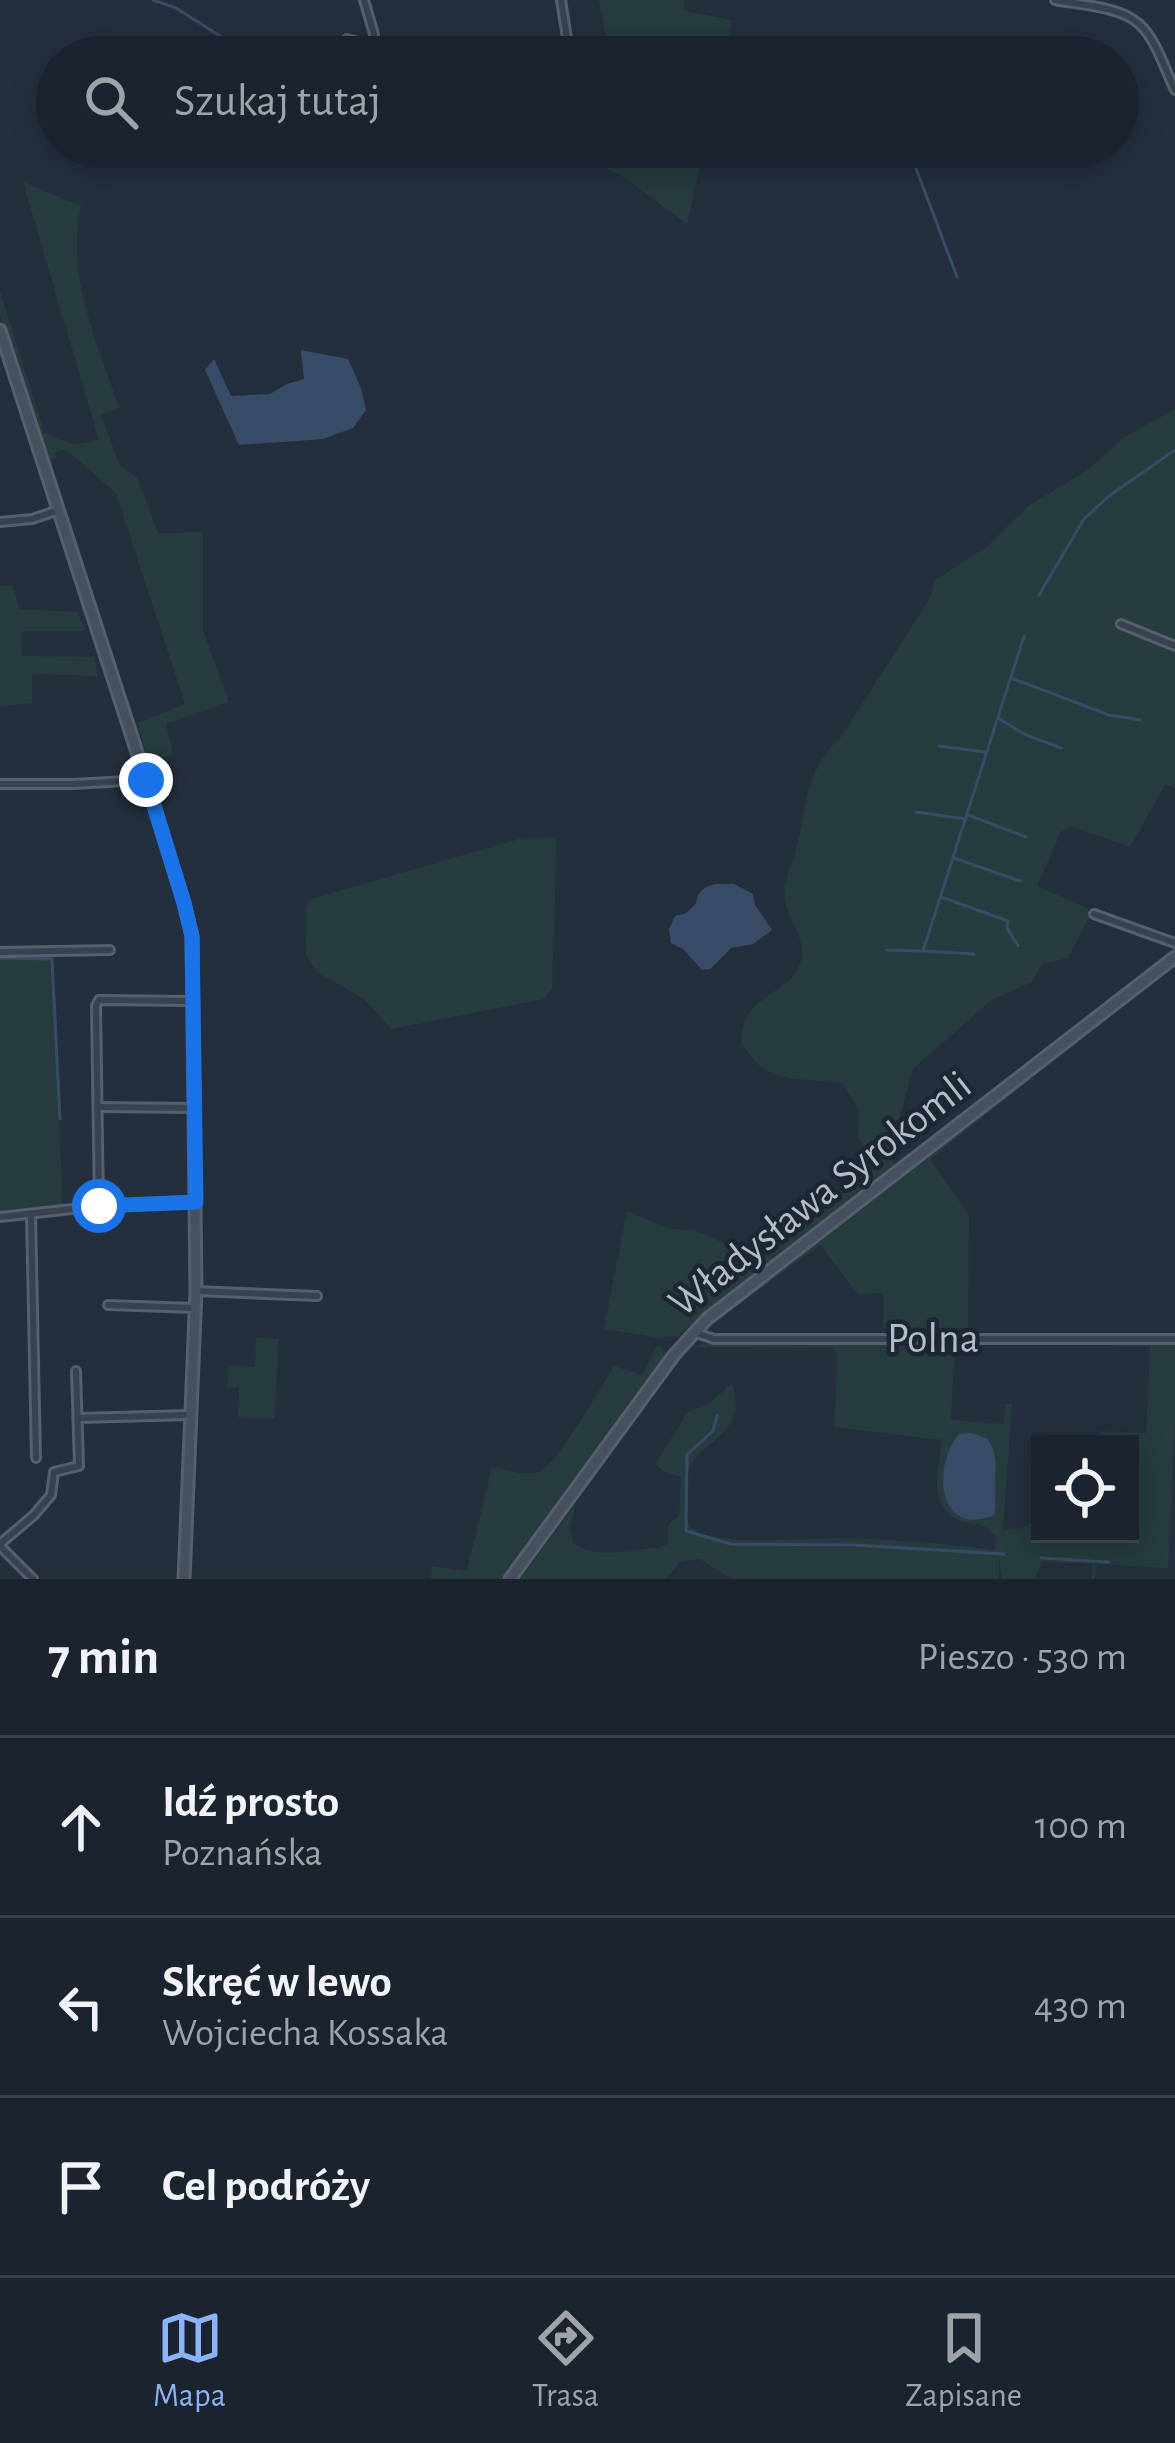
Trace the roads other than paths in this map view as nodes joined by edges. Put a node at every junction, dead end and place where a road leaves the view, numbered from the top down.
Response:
1 (364, 0) edge
2 (561, 0) edge
3 (1055, 0) edge
4 (374, 36) edge
5 (567, 36) edge
6 (1175, 90) edge
7 (0, 330) edge
8 (59, 510) junction
9 (0, 522) edge
10 (1121, 624) dead end
11 (1175, 646) edge
12 (146, 780) junction
13 (0, 784) edge
14 (1094, 914) dead end
15 (1175, 943) edge
16 (110, 950) dead end
17 (0, 952) edge
18 (1173, 959) edge
19 (194, 1002) junction
20 (98, 1107) junction
21 (195, 1108) junction
22 (196, 1202) junction
23 (99, 1206) junction
24 (32, 1214) junction
25 (0, 1217) edge
26 (196, 1291) junction
27 (317, 1296) dead end
28 (108, 1305) dead end
29 (195, 1308) junction
30 (693, 1332) junction
31 (1175, 1339) edge
32 (76, 1371) dead end
33 (191, 1415) junction
34 (79, 1418) junction
35 (36, 1457) dead end
36 (0, 1545) edge
37 (33, 1579) edge
38 (184, 1579) edge
39 (510, 1579) edge

1 - 4 street
2 - 5 street
3 - 6 street
7 - 8 main road
8 - 9 street
8 - 12 main road
10 - 11 street
12 - 13 street
12 - 19 main road
14 - 15 street
16 - 17 street
18 - 30 main road, Władysława Syrokomli
19 - 20 street
19 - 21 main road
20 - 21 street
20 - 23 street
21 - 22 main road
22 - 23 street
22 - 26 main road
23 - 24 street
24 - 25 street
24 - 35 street
26 - 27 street
26 - 29 main road
28 - 29 street
29 - 33 main road
30 - 31 street, Polna
30 - 39 main road, Władysława Syrokomli
32 - 34 street
33 - 34 street
33 - 38 main road
34 - 36 street
36 - 37 street

